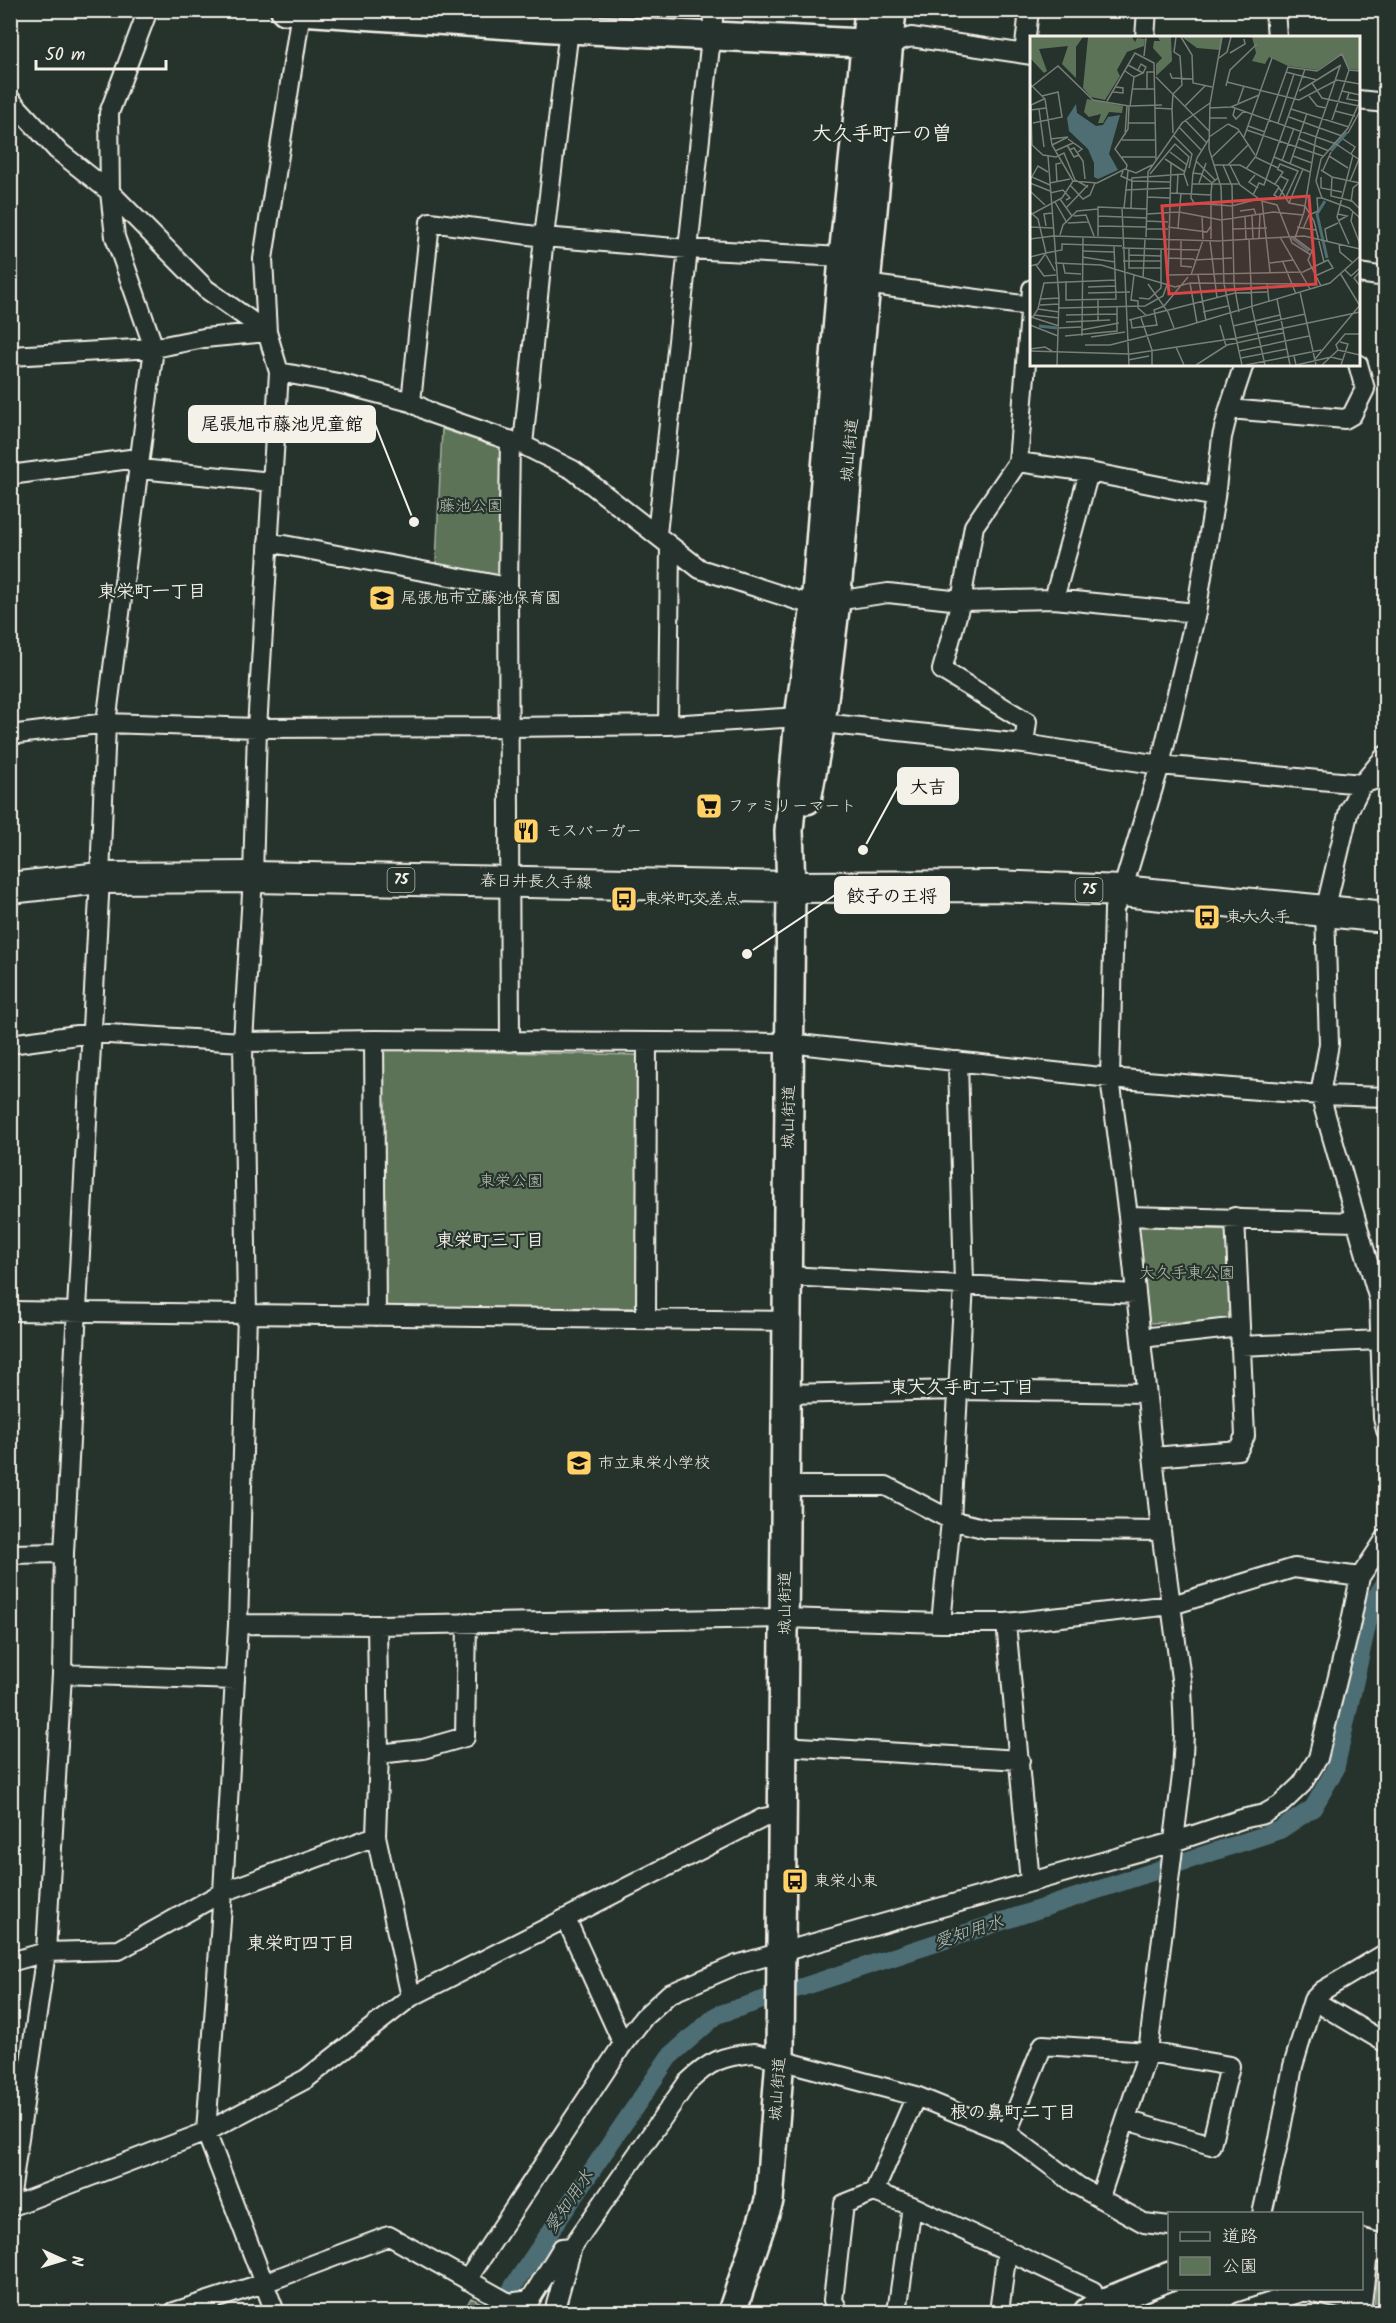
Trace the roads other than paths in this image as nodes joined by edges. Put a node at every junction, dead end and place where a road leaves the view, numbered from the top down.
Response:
1 (148, 10) edge
2 (869, 10) edge
3 (892, 10) edge
4 (1029, 10) edge
5 (1148, 10) edge
6 (1275, 10) edge
7 (293, 11) edge
8 (444, 16) edge
9 (712, 24) edge
10 (568, 29) junction
11 (1144, 36) edge
12 (1277, 36) edge
13 (877, 44) junction
14 (1028, 55) edge
15 (10, 99) edge
16 (1360, 100) edge
17 (1386, 103) edge
18 (110, 192) junction
19 (544, 237) junction
20 (687, 249) junction
21 (843, 257) junction
22 (1360, 273) edge
23 (1386, 277) edge
24 (865, 284) junction
25 (1030, 298) edge
26 (1030, 318) edge
27 (267, 332) junction
28 (1029, 339) edge
29 (154, 348) junction
30 (10, 356) edge
31 (1243, 366) edge
32 (1359, 366) edge
33 (279, 372) junction
34 (411, 402) junction
35 (1229, 410) junction
36 (516, 443) junction
37 (1018, 462) junction
38 (140, 469) junction
39 (1089, 472) junction
40 (10, 475) edge
41 (273, 482) junction
42 (1215, 497) junction
43 (664, 540) junction
44 (268, 542) junction
45 (508, 587) junction
46 (1054, 599) junction
47 (961, 600) junction
48 (826, 604) junction
49 (1196, 613) junction
50 (810, 720) junction
51 (106, 723) junction
52 (668, 725) junction
53 (510, 727) junction
54 (257, 728) junction
55 (10, 735) edge
56 (1024, 744) junction
57 (1386, 755) edge
58 (1160, 765) junction
59 (1386, 776) edge
60 (1362, 784) junction
61 (253, 877) junction
62 (100, 878) junction
63 (510, 882) junction
64 (791, 887) junction
65 (10, 888) edge
66 (1122, 891) junction
67 (1324, 911) junction
68 (1386, 917) edge
69 (92, 1033) junction
70 (374, 1040) junction
71 (243, 1042) junction
72 (510, 1042) junction
73 (647, 1043) junction
74 (789, 1043) junction
75 (10, 1044) edge
76 (958, 1061) junction
77 (1110, 1078) junction
78 (1320, 1095) junction
79 (1386, 1097) edge
80 (1128, 1216) junction
81 (1235, 1217) junction
82 (1355, 1222) junction
83 (787, 1276) junction
84 (964, 1284) junction
85 (1135, 1294) junction
86 (10, 1311) edge
87 (78, 1312) junction
88 (247, 1314) junction
89 (376, 1316) junction
90 (646, 1319) junction
91 (787, 1321) junction
92 (1240, 1327) junction
93 (1141, 1338) junction
94 (1380, 1340) junction
95 (1241, 1346) junction
96 (957, 1390) junction
97 (786, 1394) junction
98 (1146, 1394) junction
99 (1386, 1430) edge
100 (1153, 1457) junction
101 (785, 1486) junction
102 (951, 1520) junction
103 (1161, 1531) junction
104 (1386, 1538) edge
105 (64, 1553) junction
106 (10, 1554) edge
107 (1360, 1577) junction
108 (1172, 1605) junction
109 (785, 1618) junction
110 (467, 1622) junction
111 (941, 1623) junction
112 (1006, 1623) junction
113 (238, 1624) junction
114 (377, 1625) junction
115 (62, 1674) junction
116 (235, 1680) junction
117 (783, 1746) junction
118 (379, 1754) junction
119 (1020, 1760) junction
120 (783, 1814) junction
121 (376, 1836) junction
122 (1172, 1848) junction
123 (1030, 1881) junction
124 (224, 1892) junction
125 (566, 1919) junction
126 (46, 1952) junction
127 (1386, 1953) edge
128 (782, 1959) junction
129 (10, 1962) edge
130 (411, 1997) junction
131 (1314, 2000) junction
132 (1386, 2043) edge
133 (623, 2044) junction
134 (1148, 2052) junction
135 (780, 2058) junction
136 (916, 2096) junction
137 (1126, 2120) junction
138 (206, 2132) junction
139 (1007, 2133) junction
140 (874, 2192) junction
141 (1100, 2197) junction
142 (10, 2200) edge
143 (912, 2206) junction
144 (10, 2207) edge
145 (1262, 2212) edge
146 (1168, 2226) edge
147 (1372, 2246) edge
148 (572, 2247) junction
149 (1007, 2250) junction
150 (1168, 2277) edge
151 (467, 2280) junction
152 (264, 2283) junction
153 (1265, 2308) edge
154 (1361, 2308) edge
155 (1095, 2310) edge
156 (174, 2313) edge
157 (275, 2313) edge
158 (554, 2313) edge
159 (732, 2313) edge
160 (839, 2313) edge
161 (897, 2313) edge
162 (999, 2313) edge
163 (1240, 2313) edge

1 - 18 street
2 - 13 street, 城山街道
3 - 13 street, 城山街道
4 - 14 street
5 - 11 street
6 - 12 street
7 - 8 street
7 - 27 street
8 - 10 street
9 - 10 street
9 - 13 street
9 - 20 street
10 - 19 street
13 - 14 street
13 - 21 street, 城山街道
13 - 24 street, 城山街道
15 - 18 street
16 - 17 street
18 - 27 street
18 - 29 street
19 - 20 street
19 - 34 street
19 - 36 street
20 - 21 street
20 - 43 street
21 - 48 street, 城山街道
22 - 23 street
24 - 25 street
24 - 48 street, 城山街道
26 - 28 street
27 - 29 street
27 - 33 street
28 - 37 street
29 - 30 street
29 - 38 street
31 - 35 street
32 - 35 street
33 - 34 street
33 - 41 street
34 - 36 street
35 - 42 street
36 - 43 street
36 - 45 street
37 - 39 street
37 - 47 street
38 - 40 street
38 - 41 street
38 - 51 street
39 - 42 street
39 - 46 street
41 - 44 street
42 - 49 street
43 - 48 street
43 - 52 street
44 - 45 street
44 - 54 street
45 - 53 street
46 - 47 street
46 - 49 street
47 - 48 street
47 - 56 street
48 - 50 street, 城山街道
49 - 58 street
50 - 52 street
50 - 56 street
50 - 64 street, 城山街道
51 - 54 street
51 - 55 street
51 - 62 street
52 - 53 street
53 - 54 street
53 - 63 street
54 - 61 street
56 - 58 street
57 - 60 street
58 - 60 street
58 - 66 street
59 - 60 street
60 - 67 street
61 - 62 main road, 春日井長久手線 / 75
61 - 63 main road, 春日井長久手線 / 75
61 - 71 street
62 - 65 main road, 春日井長久手線 / 75
62 - 69 street
63 - 64 main road, 春日井長久手線 / 75
63 - 72 street
64 - 66 main road, 春日井長久手線 / 75
64 - 74 street, 城山街道
66 - 67 main road, 春日井長久手線 / 75
66 - 77 street
67 - 68 main road, 春日井長久手線 / 75
67 - 78 street
69 - 71 street
69 - 75 street
69 - 87 street
70 - 71 street
70 - 72 street
70 - 89 street
71 - 88 street
72 - 73 street
73 - 74 street
73 - 90 street
74 - 76 street
74 - 83 street, 城山街道
76 - 77 street
76 - 84 street
77 - 78 street
77 - 80 street
78 - 79 street
78 - 82 street
80 - 81 street
80 - 85 street
81 - 82 street
81 - 92 street
82 - 94 street
83 - 84 street
83 - 91 street, 城山街道
84 - 85 street
84 - 96 street
85 - 93 street
86 - 87 street
87 - 88 street
87 - 105 street
88 - 89 street
88 - 113 street
89 - 90 street
90 - 91 street
91 - 97 street, 城山街道
92 - 93 street
92 - 95 street
93 - 98 street
94 - 95 street
94 - 99 street
95 - 100 street
96 - 97 street
96 - 98 street
96 - 102 street
97 - 101 street, 城山街道
98 - 100 street
100 - 103 street
101 - 102 street
101 - 109 street, 城山街道
102 - 103 street
102 - 111 street
103 - 108 street
104 - 107 street
105 - 106 street
105 - 115 street
107 - 108 street
107 - 122 street
108 - 112 street
108 - 122 street
109 - 110 street
109 - 111 street
109 - 117 street, 城山街道
110 - 114 street
110 - 118 street
111 - 112 street
112 - 119 street
113 - 114 street
113 - 116 street
114 - 118 street
115 - 116 street
115 - 126 street
116 - 124 street
117 - 119 street
117 - 120 street, 城山街道
118 - 121 street
119 - 123 street
120 - 125 street
120 - 128 street, 城山街道
121 - 124 street
121 - 130 street
122 - 123 street
122 - 134 street
123 - 128 street
124 - 126 street
124 - 138 street
125 - 130 street
125 - 133 street
126 - 129 street
126 - 142 street
127 - 131 street
128 - 133 street
128 - 135 street, 城山街道
130 - 138 street
131 - 132 street
131 - 145 street
133 - 151 street
134 - 137 street
134 - 137 street
134 - 139 street
135 - 136 street
135 - 148 street
135 - 159 street, 城山街道
136 - 139 street
136 - 140 street
137 - 141 street
138 - 144 street
138 - 152 street
139 - 141 street
140 - 143 street
140 - 160 street
141 - 146 street
143 - 149 street
143 - 161 street
147 - 154 street
148 - 151 street
148 - 158 street
149 - 155 street
149 - 162 street
150 - 155 street
151 - 152 street
152 - 156 street
152 - 157 street
153 - 154 street
153 - 163 street

